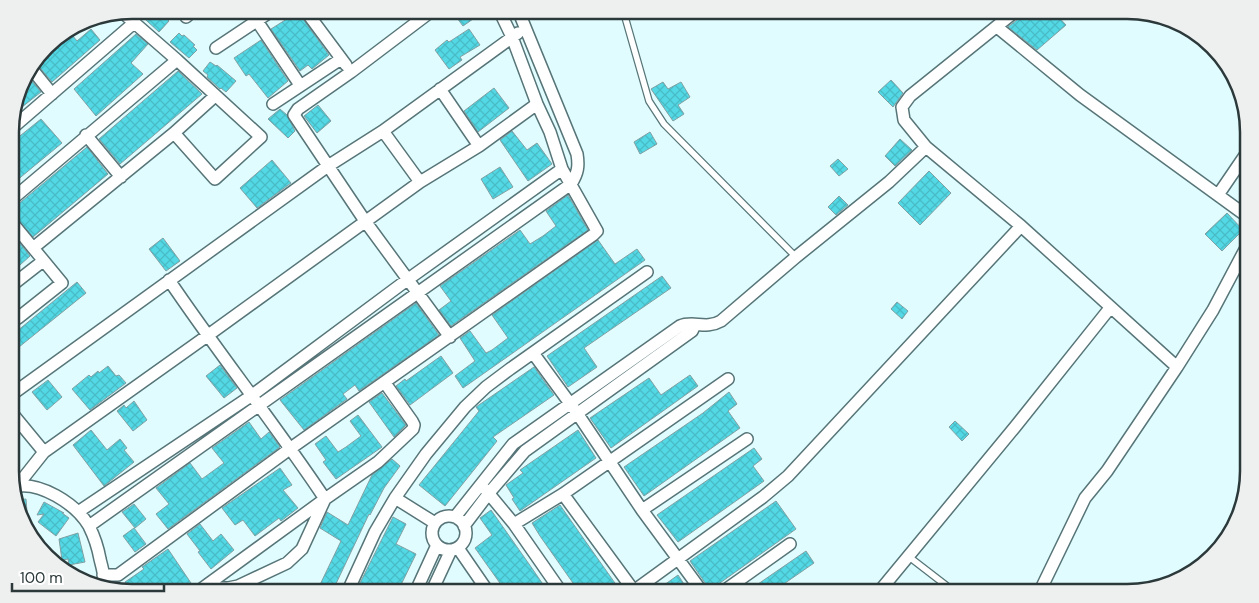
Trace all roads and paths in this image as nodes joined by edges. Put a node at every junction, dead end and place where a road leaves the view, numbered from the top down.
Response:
1 (130, 19) edge
2 (260, 19) edge
3 (312, 19) edge
4 (504, 19) edge
5 (521, 19) edge
6 (626, 19) edge
7 (1006, 19) edge
8 (419, 20) edge
9 (257, 21) junction
10 (134, 22) junction
11 (997, 27) junction
12 (525, 29) junction
13 (512, 36) junction
14 (216, 48) dead end
15 (341, 59) junction
16 (178, 60) junction
17 (351, 72) junction
18 (35, 73) edge
19 (300, 85) junction
20 (440, 89) junction
21 (52, 94) junction
22 (215, 96) junction
23 (273, 104) dead end
24 (537, 104) junction
25 (19, 122) edge
26 (383, 131) junction
27 (174, 133) junction
28 (86, 135) junction
29 (479, 146) junction
30 (926, 147) junction
31 (1240, 163) edge
32 (328, 166) junction
33 (562, 169) junction
34 (121, 177) junction
35 (420, 182) junction
36 (571, 184) junction
37 (19, 193) edge
38 (1218, 196) junction
39 (1240, 211) edge
40 (365, 221) junction
41 (1021, 226) junction
42 (19, 231) edge
43 (33, 248) junction
44 (796, 257) junction
45 (1240, 259) edge
46 (43, 260) junction
47 (648, 272) dead end
48 (19, 280) edge
49 (169, 280) junction
50 (407, 280) junction
51 (418, 293) junction
52 (1110, 308) junction
53 (19, 317) edge
54 (695, 325) junction
55 (207, 336) junction
56 (450, 337) junction
57 (533, 353) junction
58 (1177, 367) junction
59 (728, 379) dead end
60 (385, 383) junction
61 (19, 389) edge
62 (251, 396) junction
63 (570, 403) junction
64 (259, 406) junction
65 (577, 413) junction
66 (19, 422) edge
67 (747, 440) dead end
68 (291, 448) junction
69 (44, 452) junction
70 (610, 462) junction
71 (20, 480) edge
72 (480, 484) junction
73 (20, 488) edge
74 (489, 493) junction
75 (563, 494) junction
76 (394, 498) junction
77 (324, 499) junction
78 (642, 510) junction
79 (78, 512) junction
80 (455, 517) junction
81 (435, 523) junction
82 (514, 524) junction
83 (89, 526) junction
84 (464, 526) junction
85 (790, 544) dead end
86 (437, 545) junction
87 (454, 549) junction
88 (908, 556) junction
89 (678, 558) junction
90 (104, 580) edge
91 (106, 581) edge
92 (208, 584) edge
93 (240, 584) edge
94 (352, 584) edge
95 (419, 584) edge
96 (436, 584) edge
97 (482, 584) edge
98 (556, 584) edge
99 (627, 584) edge
100 (644, 584) edge
101 (697, 584) edge
102 (734, 584) edge
103 (885, 584) edge
104 (944, 584) edge
105 (1042, 584) edge

1 - 10 street
2 - 9 street
3 - 15 street
4 - 13 street
5 - 12 street
6 - 44 lane
7 - 11 street
8 - 17 street
9 - 14 street
9 - 19 street
10 - 16 street
10 - 21 street
11 - 30 street
11 - 38 street
12 - 13 street
12 - 36 street
13 - 20 street
13 - 24 street
15 - 17 street
15 - 19 street
16 - 22 street
16 - 28 street
17 - 32 street
18 - 21 street
19 - 23 street
20 - 26 street
20 - 29 street
21 - 25 street
22 - 27 street
22 - 27 street
24 - 29 street
24 - 33 street
26 - 32 street
26 - 35 street
27 - 34 street
28 - 34 street
28 - 37 street
29 - 35 street
30 - 41 street
30 - 44 street
31 - 38 street
32 - 40 street
32 - 49 street
33 - 36 street
33 - 50 street
34 - 43 street
35 - 40 street
36 - 51 street
36 - 56 street
38 - 39 street
40 - 50 street
40 - 55 street
41 - 52 street
41 - 89 street
42 - 43 street
43 - 46 street
44 - 54 street
45 - 58 street
46 - 48 street
46 - 53 street
47 - 57 street
49 - 55 street
49 - 61 street
50 - 51 street
50 - 62 street
51 - 56 street
51 - 64 street
52 - 58 street
52 - 88 street
54 - 63 street
54 - 65 street
55 - 62 street
55 - 69 street
56 - 60 street
57 - 63 street
57 - 76 street
58 - 105 street
59 - 70 street
60 - 68 street
60 - 77 street
62 - 64 street
62 - 79 street
63 - 65 street
63 - 72 street
64 - 68 street
64 - 83 street
65 - 70 street
65 - 74 street
66 - 69 street
67 - 78 street
68 - 77 street
68 - 91 street
69 - 71 street
70 - 75 street
70 - 78 street
72 - 74 street
72 - 80 street
73 - 79 street
74 - 82 street
74 - 84 street
75 - 82 street
75 - 99 street
76 - 81 street
76 - 94 street
77 - 92 street
77 - 93 street
78 - 89 street
79 - 83 street
80 - 81 street
80 - 84 street
81 - 86 street
82 - 98 street
83 - 90 street
84 - 87 street
85 - 102 street
86 - 87 street
86 - 95 street
87 - 96 street
87 - 97 street
88 - 103 street
88 - 104 lane
89 - 100 street
89 - 101 street

